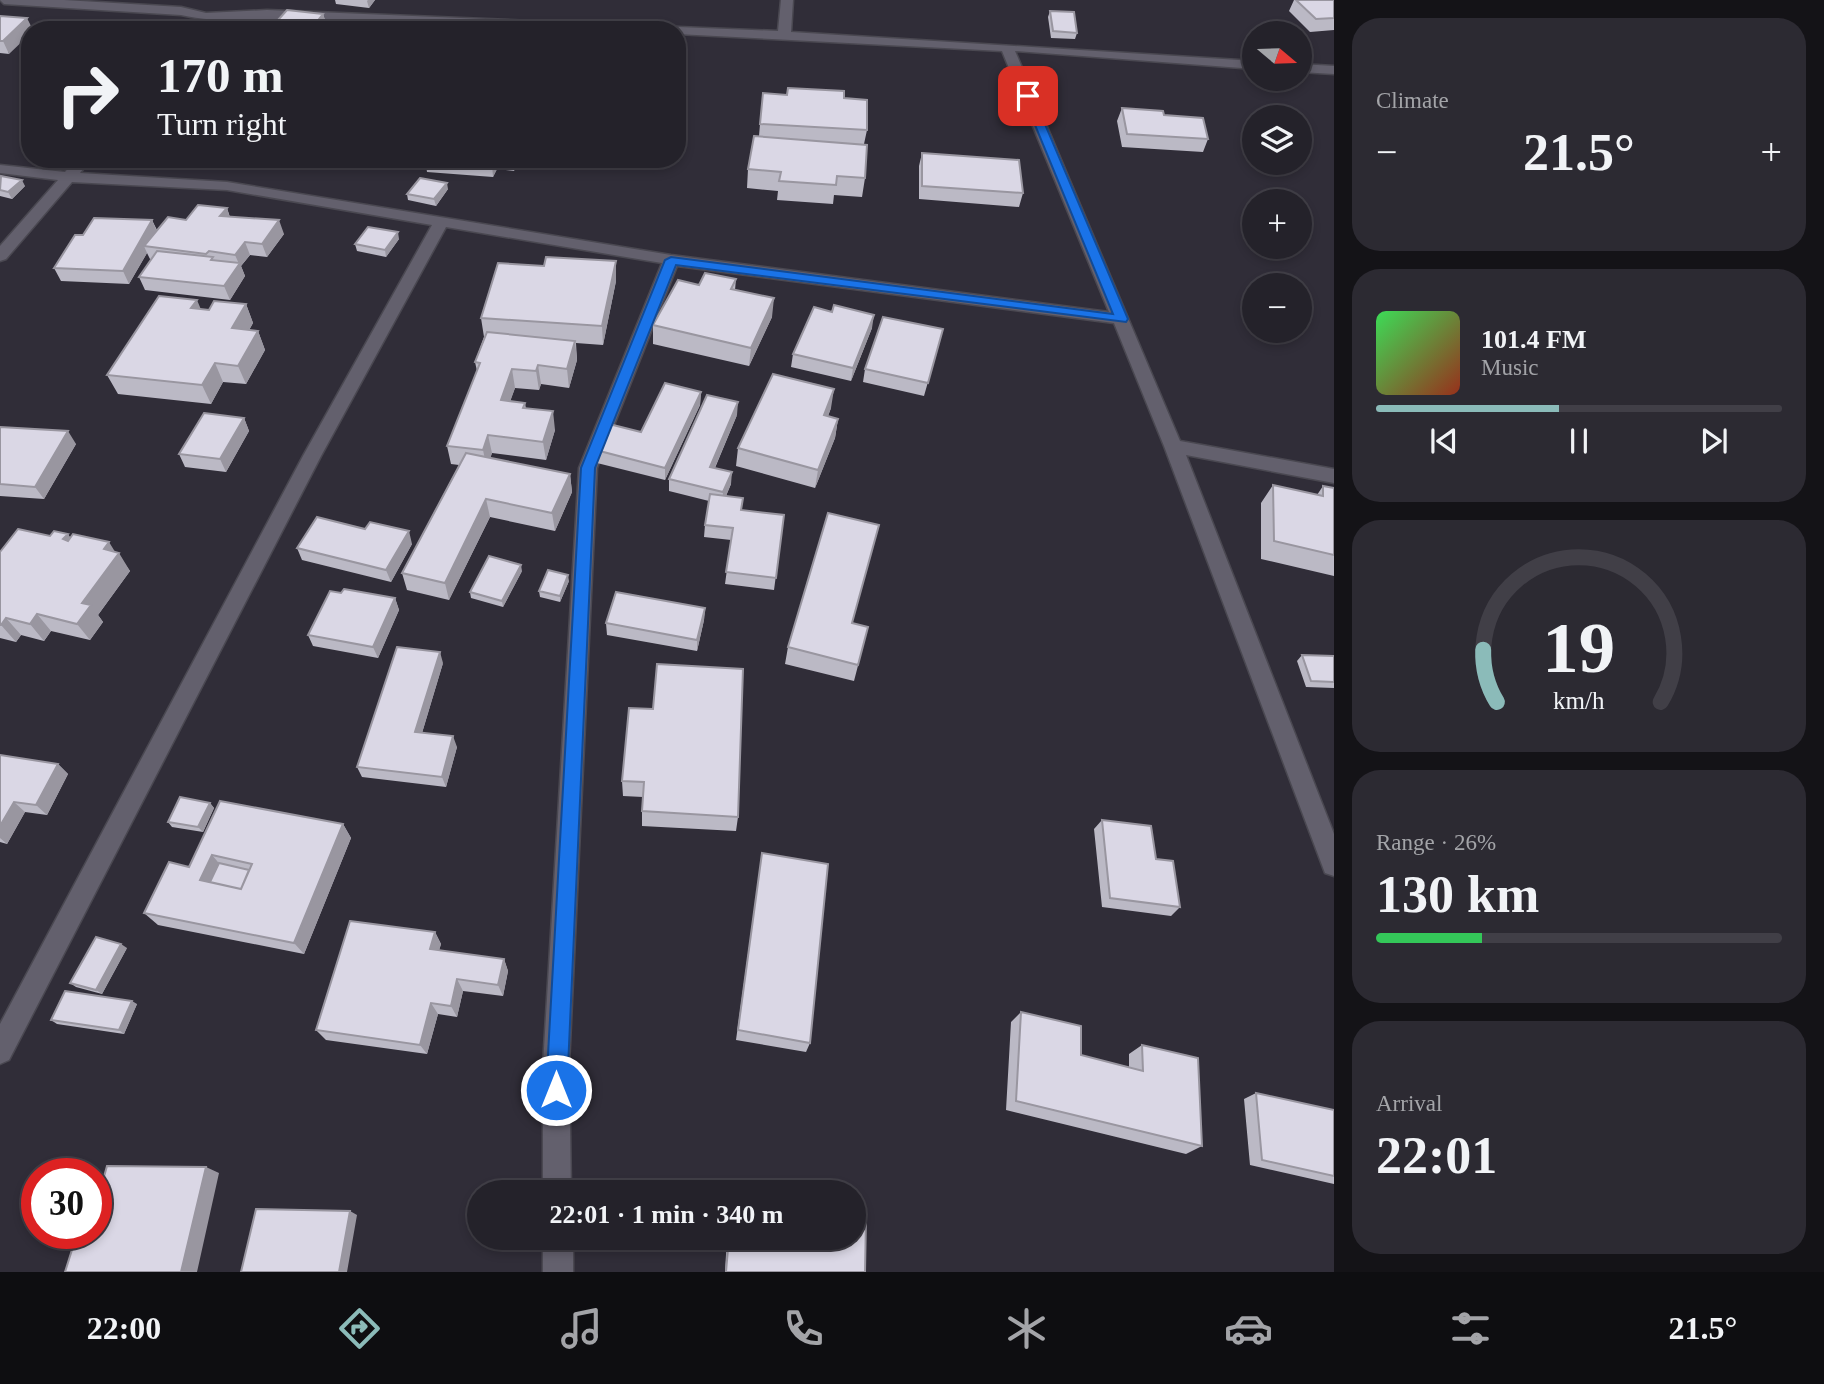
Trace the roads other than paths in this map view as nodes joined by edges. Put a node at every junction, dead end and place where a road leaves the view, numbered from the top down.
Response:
1 (5, 0) edge
2 (192, 0) edge
3 (787, 0) edge
4 (181, 11) junction
5 (206, 17) junction
6 (203, 21) edge
7 (455, 21) edge
8 (686, 30) edge
9 (784, 34) junction
10 (1007, 47) junction
11 (1242, 64) edge
12 (1312, 69) edge
13 (1334, 70) edge
14 (76, 168) edge
15 (0, 169) edge
16 (68, 177) junction
17 (441, 223) junction
18 (0, 256) edge
19 (671, 260) junction
20 (1122, 319) junction
21 (1173, 446) junction
22 (1334, 476) edge
23 (1334, 864) edge
24 (0, 1051) edge
25 (557, 1180) edge
26 (558, 1250) edge
27 (558, 1272) edge

1 - 4 street
2 - 4 street
3 - 9 street
4 - 5 street
5 - 6 street
5 - 7 street
8 - 9 street
9 - 10 street
10 - 11 street
10 - 20 street
12 - 13 street
14 - 16 street
15 - 16 street
16 - 17 street
16 - 18 street
17 - 19 street
17 - 24 street
19 - 20 street
19 - 25 street
20 - 21 street
21 - 22 street
21 - 23 street
26 - 27 street

